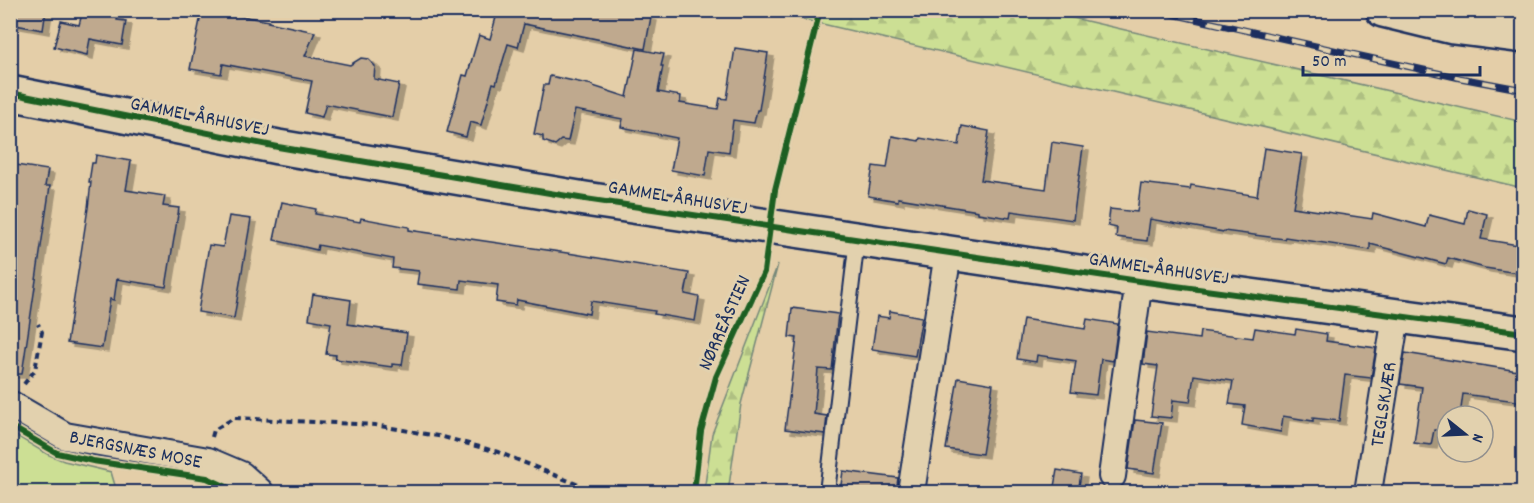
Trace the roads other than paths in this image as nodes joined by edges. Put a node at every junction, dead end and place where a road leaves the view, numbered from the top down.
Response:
1 (1383, 10) edge
2 (1524, 36) edge
3 (10, 93) edge
4 (857, 239) junction
5 (948, 253) junction
6 (1139, 281) junction
7 (1396, 316) junction
8 (1524, 333) edge
9 (17, 395) edge
10 (1112, 476) dead end
11 (260, 492) edge
12 (827, 492) edge
13 (911, 492) edge
14 (1368, 492) edge

1 - 2 street
3 - 4 street, GAMMEL ÅRHUSVEJ
4 - 5 street, GAMMEL ÅRHUSVEJ
4 - 12 lane
5 - 6 street, GAMMEL ÅRHUSVEJ
5 - 13 street
6 - 7 street, GAMMEL ÅRHUSVEJ
6 - 10 street, GAMMEL ÅRHUSVEJ
7 - 8 street, GAMMEL ÅRHUSVEJ
7 - 14 street, TEGLSKJÆR
9 - 11 street, BJERGSNÆS MOSE

